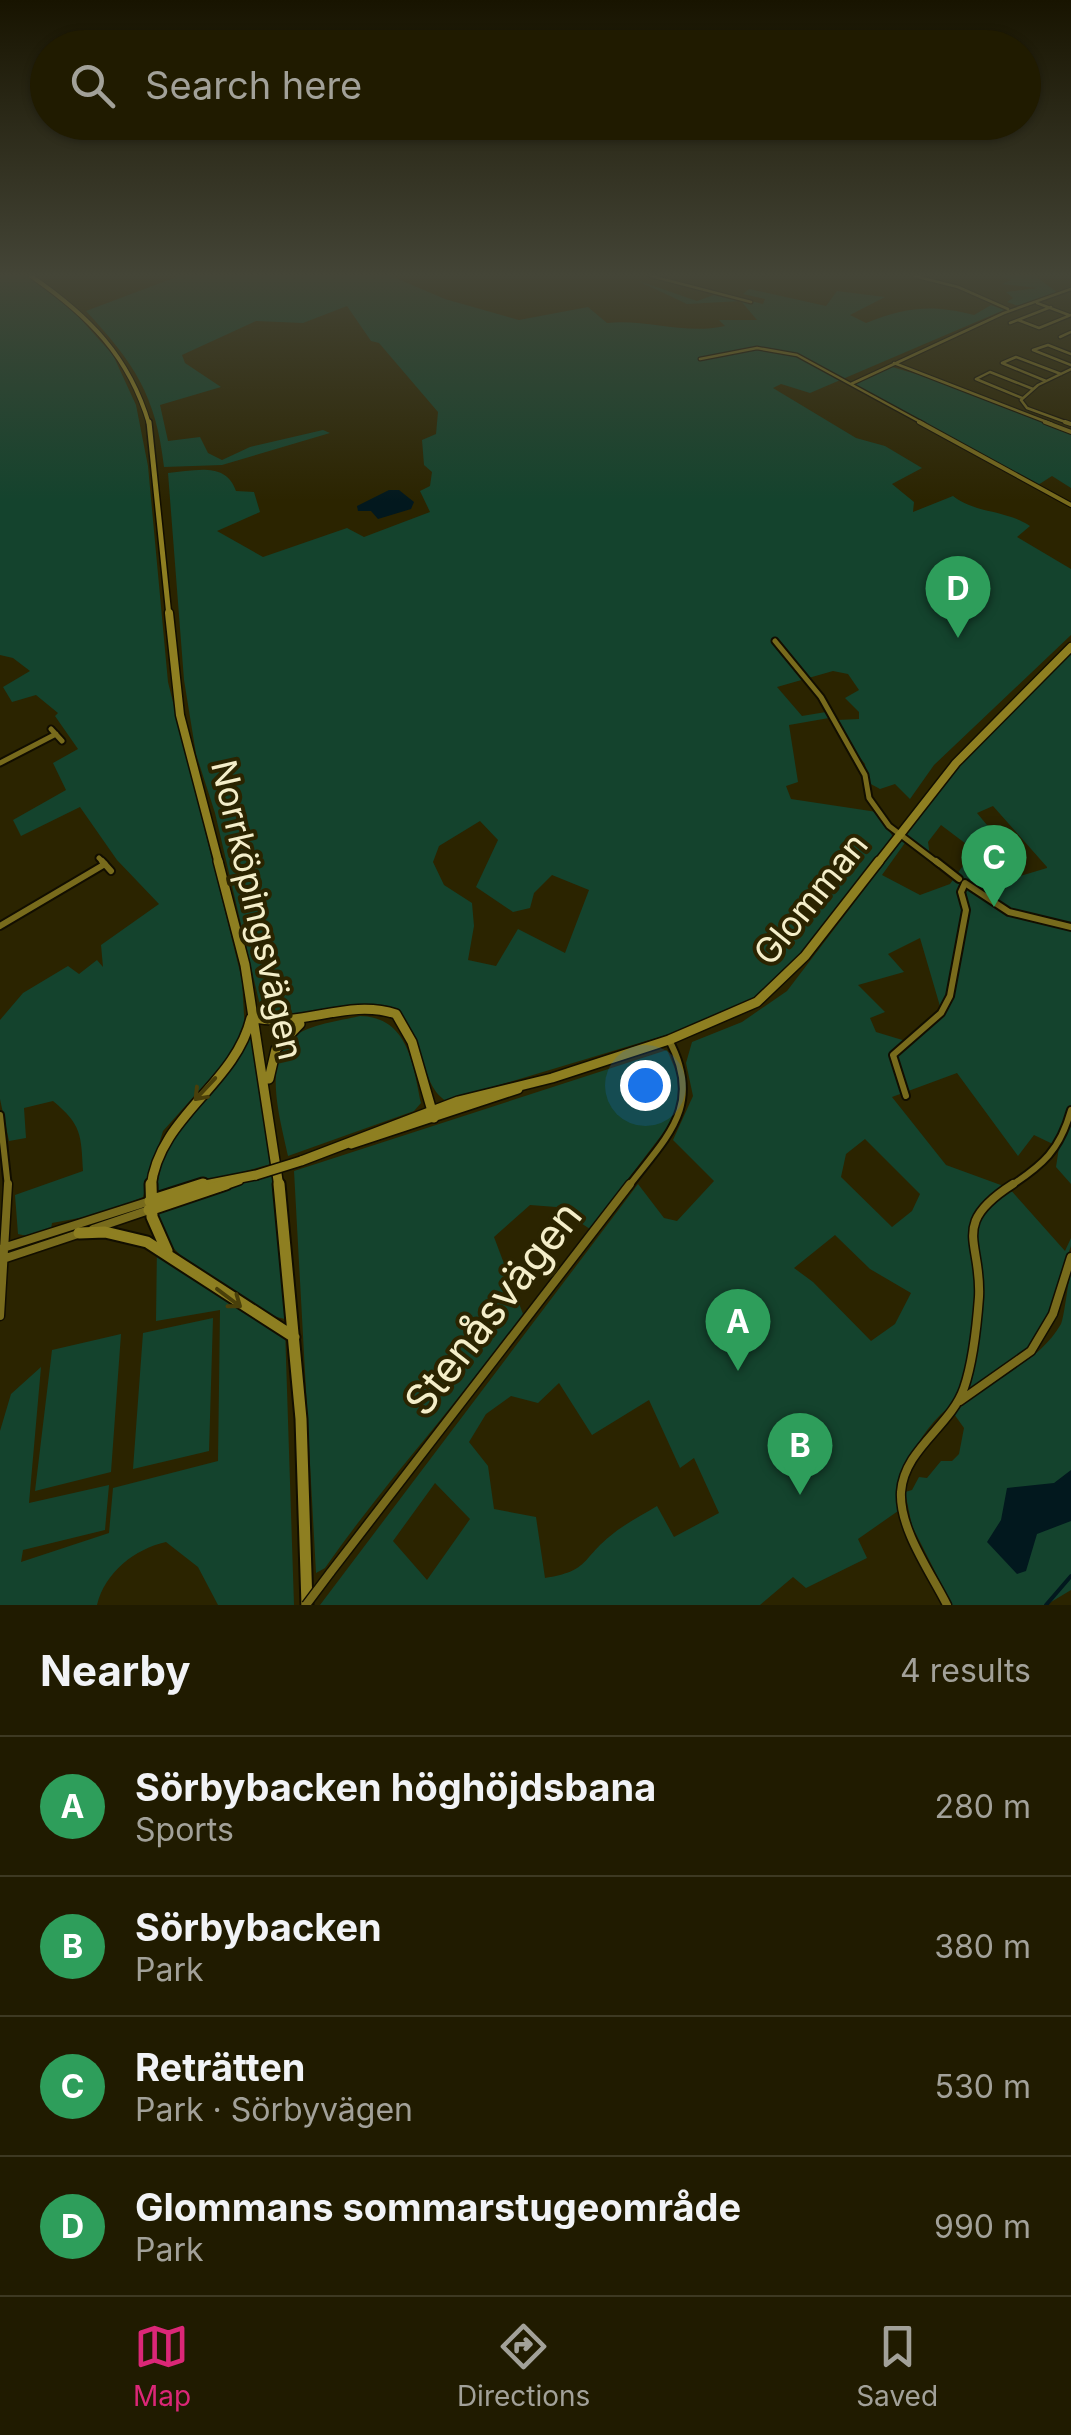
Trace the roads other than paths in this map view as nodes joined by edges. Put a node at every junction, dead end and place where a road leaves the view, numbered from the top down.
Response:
1 (116, 351) edge
2 (753, 351) edge
3 (775, 351) edge
4 (920, 351) edge
5 (1035, 351) edge
6 (700, 359) dead end
7 (894, 363) junction
8 (1071, 367) edge
9 (1061, 374) junction
10 (1046, 381) junction
11 (852, 384) junction
12 (1033, 389) junction
13 (1022, 398) junction
14 (1049, 416) junction
15 (1041, 421) junction
16 (1071, 424) edge
17 (1071, 432) edge
18 (1071, 505) edge
19 (775, 641) dead end
20 (1071, 647) edge
21 (62, 741) dead end
22 (0, 763) edge
23 (899, 834) junction
24 (99, 858) dead end
25 (105, 864) junction
26 (111, 871) dead end
27 (962, 881) junction
28 (0, 926) edge
29 (1071, 928) edge
30 (253, 1013) junction
31 (300, 1024) junction
32 (669, 1040) junction
33 (268, 1088) junction
34 (906, 1096) dead end
35 (1071, 1110) edge
36 (432, 1114) junction
37 (0, 1115) edge
38 (4, 1197) edge
39 (150, 1206) junction
40 (79, 1233) junction
41 (3, 1247) edge
42 (168, 1251) junction
43 (1071, 1257) edge
44 (3, 1258) edge
45 (0, 1313) edge
46 (294, 1337) junction
47 (954, 1406) junction
48 (307, 1605) edge
49 (947, 1605) edge

1 - 30 main road, Norrköpingsvägen
2 - 6 street
3 - 11 street
4 - 7 street
5 - 8 street
7 - 11 street
7 - 15 street
8 - 9 street
9 - 10 street
9 - 10 street
10 - 12 street
11 - 18 street
12 - 13 street
12 - 13 street
13 - 14 street
14 - 15 street
14 - 16 street
15 - 17 street
19 - 23 street
20 - 23 main road, Glomman
21 - 22 street
23 - 27 street
23 - 32 main road, Glomman
24 - 25 street
25 - 26 street
25 - 28 street
27 - 29 street
27 - 34 street
30 - 31 main road
30 - 33 main road, Norrköpingsvägen
30 -> 39 main road
31 - 33 main road
31 - 36 main road
32 - 36 main road, Glomman
32 - 48 street, Stenåsvägen, bridge
33 - 46 main road, Norrköpingsvägen
35 - 47 street
36 - 39 main road, Glomman, bridge
37 - 38 street
38 - 41 street
39 - 40 street
39 - 41 street
39 - 42 main road
40 - 42 main road
40 - 44 street
41 - 44 street
42 -> 46 main road
43 - 47 street
44 - 45 street
46 - 48 main road, Norrköpingsvägen
47 - 49 street

